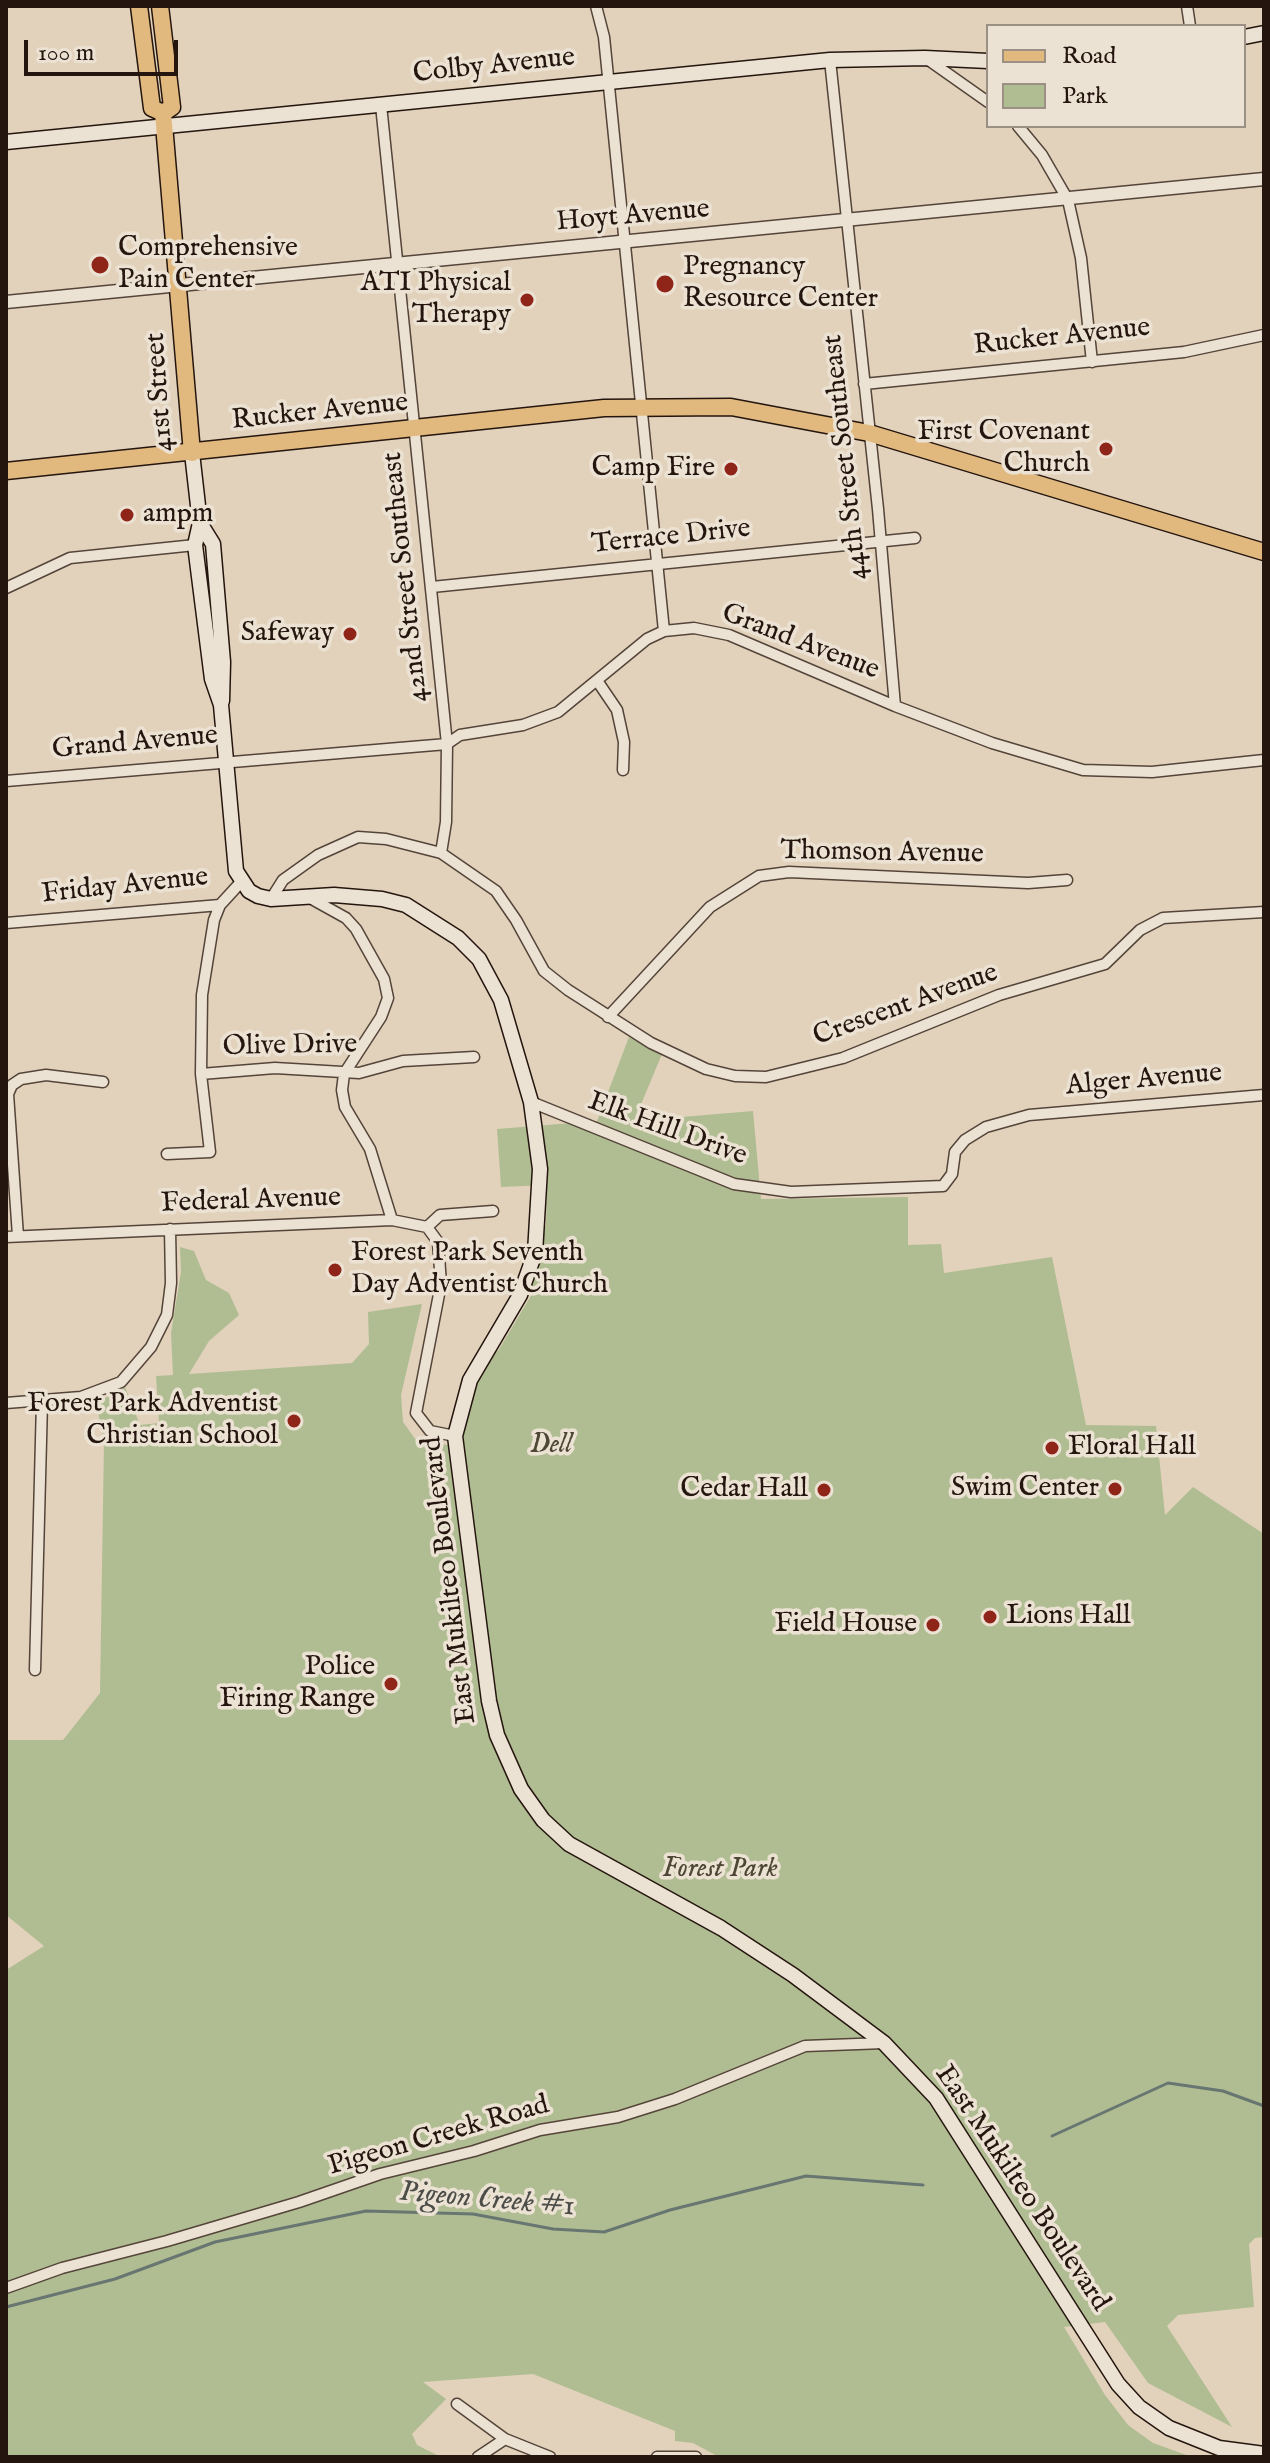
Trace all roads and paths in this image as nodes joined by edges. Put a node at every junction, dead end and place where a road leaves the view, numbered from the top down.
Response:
1 (139, 6) edge
2 (160, 6) edge
3 (596, 6) edge
4 (925, 58) junction
5 (830, 60) junction
6 (986, 61) edge
7 (608, 82) junction
8 (986, 101) edge
9 (381, 105) junction
10 (164, 120) junction
11 (1020, 128) edge
12 (6, 142) edge
13 (1264, 179) edge
14 (1068, 200) junction
15 (846, 221) junction
16 (624, 243) junction
17 (396, 262) junction
18 (178, 284) junction
19 (6, 302) edge
20 (1264, 335) edge
21 (1092, 362) junction
22 (864, 384) junction
23 (639, 406) junction
24 (416, 428) junction
25 (869, 433) junction
26 (192, 453) junction
27 (6, 471) edge
28 (200, 523) junction
29 (915, 538) dead end
30 (881, 543) junction
31 (195, 545) junction
32 (1264, 552) edge
33 (656, 564) junction
34 (432, 587) junction
35 (6, 588) edge
36 (211, 612) junction
37 (664, 631) junction
38 (598, 682) junction
39 (895, 706) junction
40 (447, 744) junction
41 (224, 760) junction
42 (1264, 760) edge
43 (623, 770) dead end
44 (6, 781) edge
45 (441, 853) junction
46 (1067, 880) dead end
47 (242, 881) junction
48 (308, 897) junction
49 (271, 899) junction
50 (220, 905) junction
51 (1264, 912) edge
52 (6, 923) edge
53 (608, 1017) junction
54 (474, 1057) dead end
55 (201, 1074) junction
56 (344, 1074) junction
57 (103, 1082) dead end
58 (8, 1094) edge
59 (1264, 1095) edge
60 (531, 1102) junction
61 (167, 1154) dead end
62 (10, 1163) edge
63 (791, 1192) joint
64 (493, 1211) dead end
65 (392, 1220) junction
66 (427, 1227) junction
67 (170, 1229) junction
68 (18, 1236) junction
69 (6, 1237) edge
70 (42, 1402) junction
71 (6, 1403) edge
72 (455, 1436) junction
73 (35, 1670) dead end
74 (884, 2043) junction
75 (6, 2288) edge
76 (457, 2404) dead end
77 (505, 2439) junction
78 (1264, 2454) edge
79 (478, 2457) edge
80 (550, 2457) edge
81 (657, 2457) edge
82 (696, 2457) edge

1 - 10 main road, 41st Street
2 - 10 main road, 41st Street
3 - 7 street
4 - 5 main road, Colby Avenue
4 - 6 main road, Colby Avenue
4 - 8 street
5 - 7 main road, Colby Avenue
5 - 15 street, 44th Street Southeast
7 - 9 main road, Colby Avenue
7 - 16 street
9 - 10 main road, Colby Avenue
9 - 17 street, 42nd Street Southeast
10 - 12 main road, Colby Avenue
10 - 18 main road, 41st Street
11 - 14 street
13 - 14 street, Hoyt Avenue
14 - 15 street, Hoyt Avenue
14 - 21 street
15 - 16 street, Hoyt Avenue
15 - 22 street, 44th Street Southeast
16 - 17 street, Hoyt Avenue
16 - 23 street
17 - 18 street, Hoyt Avenue
17 - 24 street, 42nd Street Southeast
18 - 19 street, Hoyt Avenue
18 - 26 main road, 41st Street
20 - 21 street, Rucker Avenue
21 - 22 street, Rucker Avenue
22 - 25 street, 44th Street Southeast
23 - 24 main road, Rucker Avenue
23 - 25 main road, Rucker Avenue
23 - 33 street
24 - 26 main road, Rucker Avenue
24 - 34 street, 42nd Street Southeast
25 - 30 street, 44th Street Southeast
25 - 32 main road, Rucker Avenue
26 - 27 main road, Rucker Avenue
26 - 28 main road, 41st Street
28 - 31 main road, 41st Street
28 - 36 main road, 41st Street
29 - 30 street, Terrace Drive
30 - 33 street, Terrace Drive
30 - 39 street, 44th Street Southeast
31 - 35 street
31 - 36 main road, 41st Street
33 - 34 street, Terrace Drive
33 - 37 street
34 - 40 street, 42nd Street Southeast
36 - 41 main road, 41st Street
37 - 38 street, Grand Avenue
37 - 39 street, Grand Avenue
38 - 40 street, Grand Avenue
38 - 43 street
39 - 42 street, Grand Avenue
40 - 41 street, Grand Avenue
40 - 45 street, 42nd Street Southeast
41 - 44 street, Grand Avenue
41 - 47 main road, 41st Street
45 - 49 street, Crescent Avenue
45 - 53 street, Crescent Avenue
46 - 53 street, Thomson Avenue
47 - 49 main road
47 - 50 street, Friday Avenue
48 - 49 main road, East Mukilteo Boulevard
48 - 56 street
48 - 60 main road, East Mukilteo Boulevard
50 - 52 street, Friday Avenue
50 - 55 street
51 - 53 street, Crescent Avenue
54 - 56 street, Olive Drive
55 - 56 street, Olive Drive
55 - 61 street
56 - 65 street
57 - 58 street
58 - 62 street
59 - 63 street, Alger Avenue
60 - 63 street, Elk Hill Drive
60 - 72 main road, East Mukilteo Boulevard
62 - 68 street
64 - 66 street
65 - 66 street, Federal Avenue
65 - 67 street, Federal Avenue
66 - 72 street
67 - 68 street, Federal Avenue
67 - 70 street
68 - 69 street, Federal Avenue
70 - 71 street
70 - 73 street
72 - 74 main road, East Mukilteo Boulevard
74 - 75 street, Pigeon Creek Road
74 - 78 main road, East Mukilteo Boulevard
76 - 77 street
77 - 79 street
77 - 80 street
81 - 82 street

